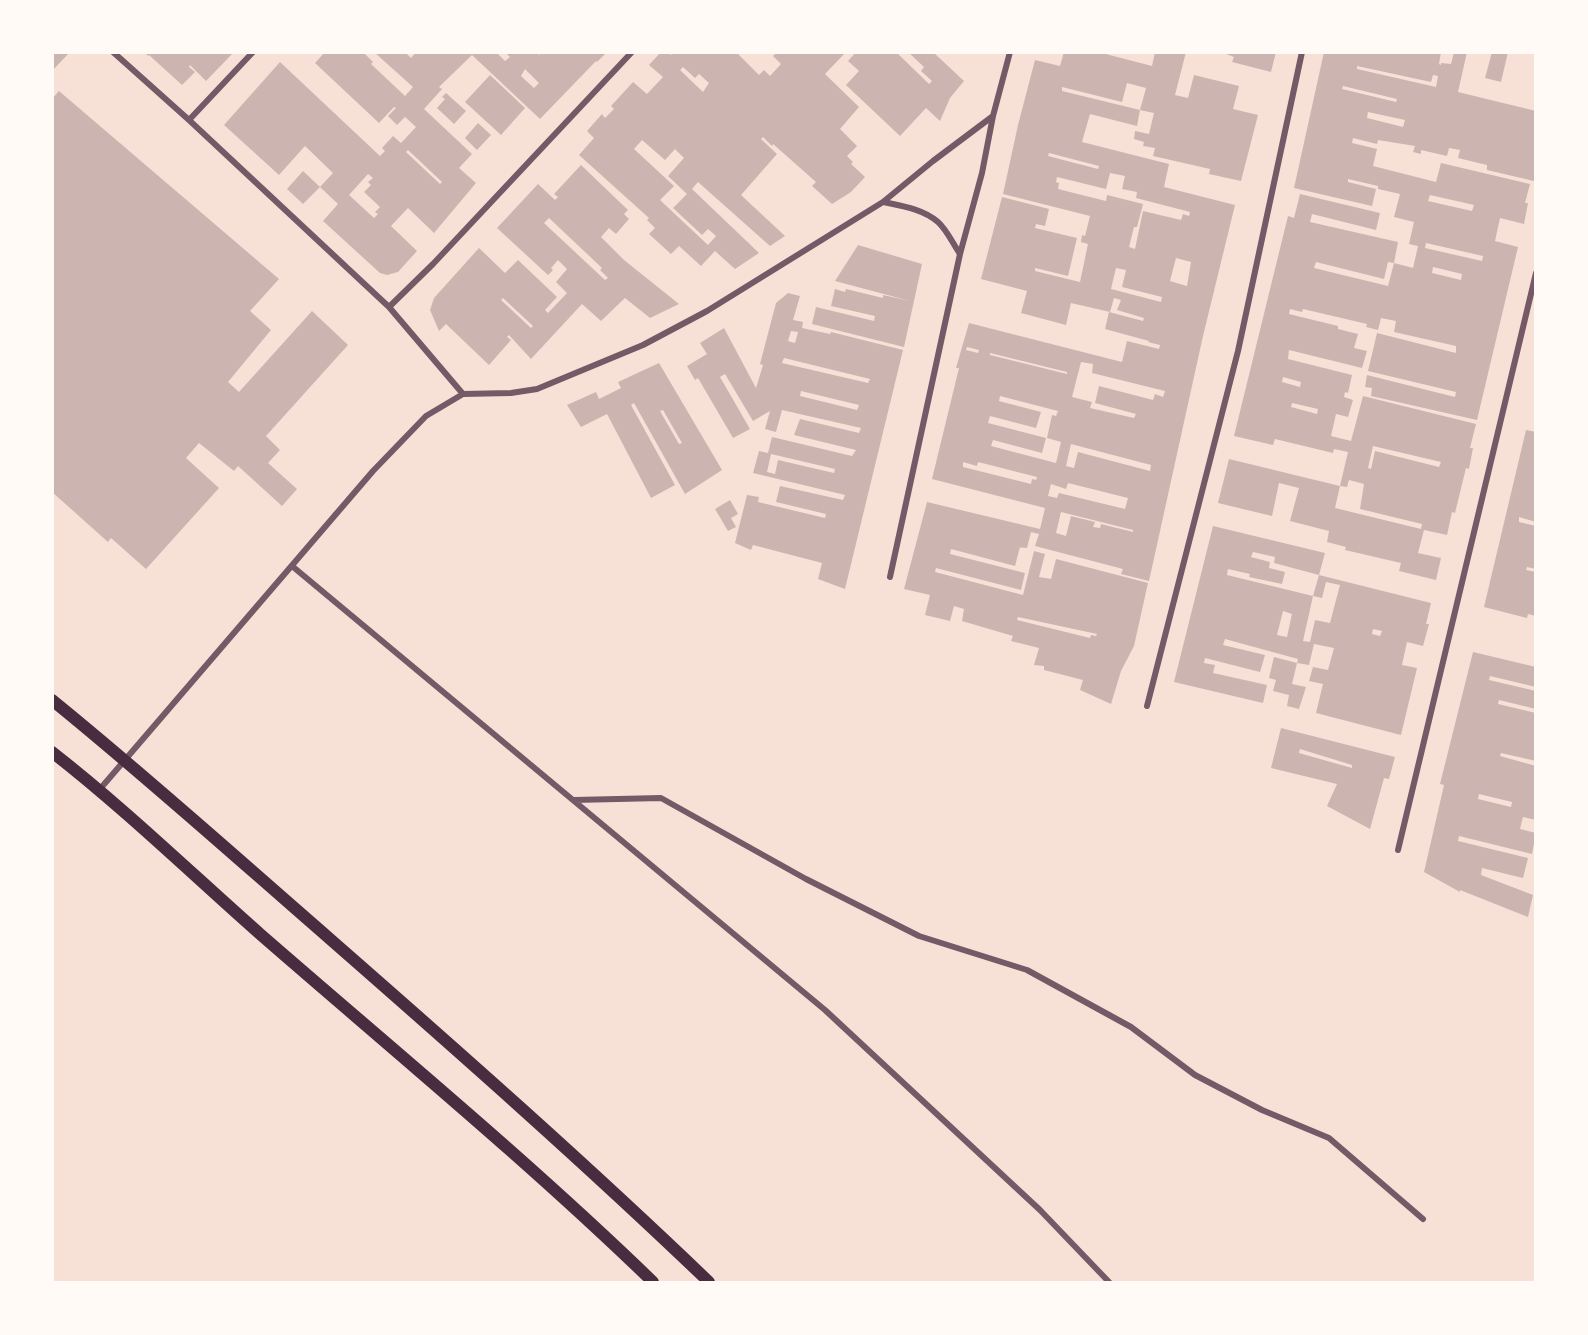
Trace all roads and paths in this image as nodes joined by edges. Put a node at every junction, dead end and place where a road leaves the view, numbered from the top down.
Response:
1 (113, 52) edge
2 (253, 52) edge
3 (632, 52) edge
4 (1010, 52) edge
5 (1302, 52) edge
6 (993, 116) junction
7 (189, 120) junction
8 (883, 202) junction
9 (960, 254) junction
10 (1536, 273) edge
11 (389, 307) junction
12 (463, 394) junction
13 (291, 566) junction
14 (890, 578) dead end
15 (52, 700) edge
16 (1147, 706) dead end
17 (52, 752) edge
18 (123, 759) junction
19 (100, 789) junction
20 (573, 800) junction
21 (1398, 850) dead end
22 (1423, 1219) dead end
23 (653, 1282) edge
24 (709, 1282) edge
25 (1109, 1282) edge

1 - 7 street
2 - 7 street
3 - 11 street
4 - 6 street
5 - 16 street
6 - 8 street
6 - 9 street
7 - 11 street
8 - 9 street
8 - 12 street
9 - 14 street
10 - 21 street
11 - 12 street
12 - 13 street
13 - 18 street
13 - 20 street
15 - 18 main road
17 - 19 main road
18 - 19 street
18 - 24 main road
19 - 23 main road
20 - 22 street
20 - 25 street

